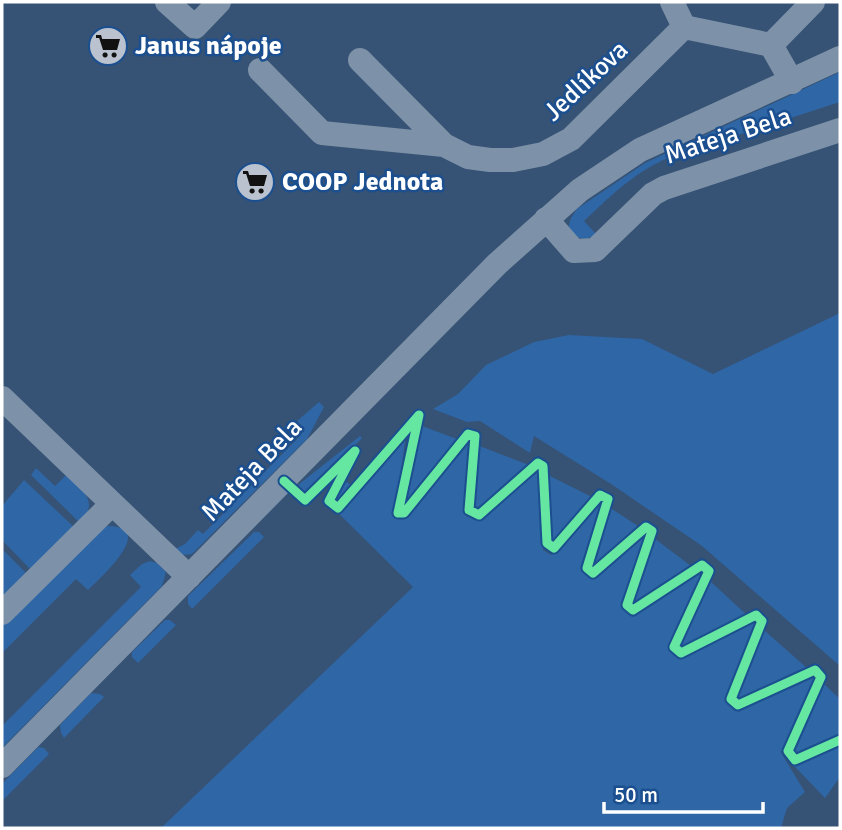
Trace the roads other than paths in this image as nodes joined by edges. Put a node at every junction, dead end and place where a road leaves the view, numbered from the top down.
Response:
1 (167, 2) edge
2 (219, 2) edge
3 (672, 2) edge
4 (813, 2) edge
5 (684, 27) junction
6 (771, 45) junction
7 (840, 58) edge
8 (360, 60) dead end
9 (260, 70) dead end
10 (792, 82) junction
11 (840, 130) edge
12 (444, 145) junction
13 (546, 219) junction
14 (2, 398) edge
15 (111, 505) junction
16 (188, 577) junction
17 (2, 613) edge
18 (2, 766) edge

1 - 2 street
3 - 5 street
4 - 6 street
5 - 6 street
5 - 12 street, Jedlíkova
6 - 10 street
7 - 10 street, Mateja Bela
8 - 12 street, Jedlíkova
9 - 12 street
10 - 13 street, Mateja Bela
11 - 13 street, Mateja Bela
13 - 16 street, Mateja Bela
14 - 15 street
15 - 16 street
15 - 17 street
16 - 18 street, Mateja Bela

